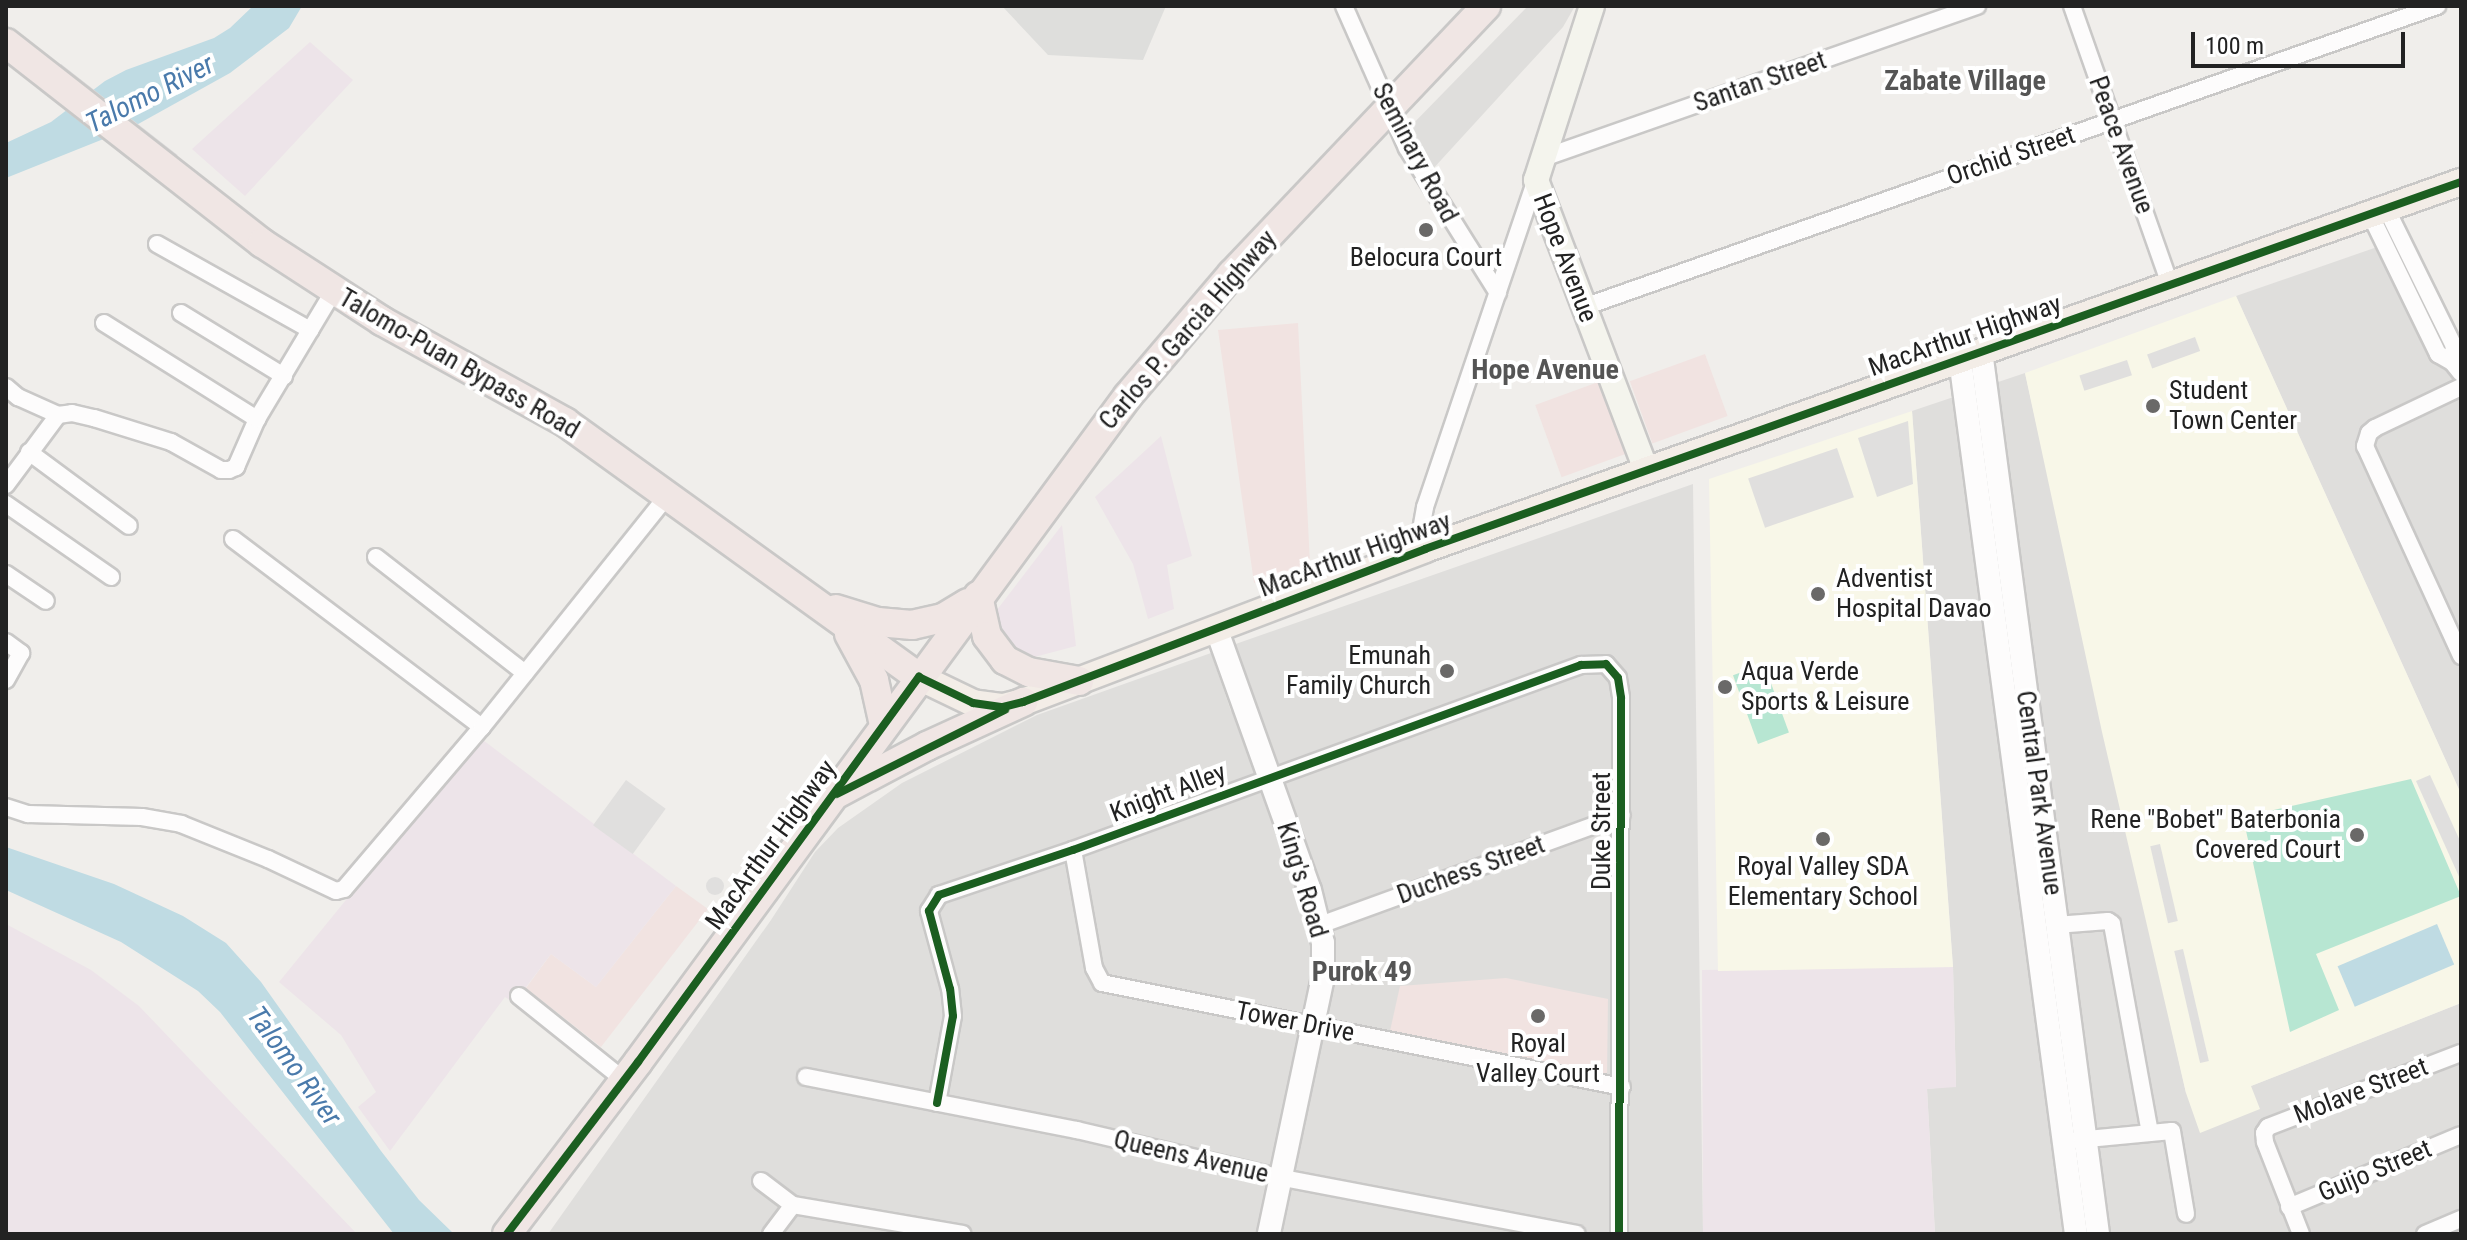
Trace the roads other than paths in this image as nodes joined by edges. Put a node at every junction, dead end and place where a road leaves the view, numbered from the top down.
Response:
1 (1344, 6) edge
2 (1486, 6) edge
3 (1592, 6) edge
4 (1977, 6) edge
5 (2072, 6) edge
6 (2437, 6) edge
7 (6, 43) edge
8 (1387, 109) junction
9 (2112, 120) junction
10 (1540, 169) junction
11 (2461, 182) edge
12 (2378, 211) junction
13 (157, 244) dead end
14 (2170, 284) junction
15 (333, 292) junction
16 (1498, 293) junction
17 (1584, 307) junction
18 (181, 313) dead end
19 (104, 323) dead end
20 (310, 330) junction
21 (1970, 355) junction
22 (2457, 367) edge
23 (284, 376) junction
24 (6, 387) edge
25 (2461, 387) edge
26 (58, 415) junction
27 (257, 419) junction
28 (29, 452) junction
29 (1646, 470) junction
30 (6, 485) edge
31 (667, 496) junction
32 (6, 504) edge
33 (129, 526) dead end
34 (233, 539) dead end
35 (1425, 549) junction
36 (376, 557) dead end
37 (6, 574) edge
38 (111, 577) dead end
39 (978, 596) junction
40 (46, 601) dead end
41 (813, 602) junction
42 (838, 621) junction
43 (1216, 628) junction
44 (6, 642) edge
45 (2461, 656) edge
46 (1613, 669) joint
47 (525, 673) junction
48 (919, 677) junction
49 (6, 680) edge
50 (1079, 681) junction
51 (1023, 702) junction
52 (884, 725) junction
53 (2019, 725) junction
54 (482, 727) junction
55 (1269, 776) junction
56 (830, 798) junction
57 (6, 807) edge
58 (1622, 815) junction
59 (1073, 850) junction
60 (1320, 925) junction
61 (2056, 925) junction
62 (519, 996) dead end
63 (1311, 1024) junction
64 (2461, 1053) edge
65 (806, 1077) dead end
66 (624, 1080) junction
67 (1622, 1087) junction
68 (937, 1103) junction
69 (2150, 1133) junction
70 (2461, 1135) edge
71 (2074, 1140) junction
72 (1278, 1177) junction
73 (761, 1181) dead end
74 (793, 1205) junction
75 (2289, 1207) junction
76 (2186, 1214) dead end
77 (2461, 1219) edge
78 (1536, 1230) edge
79 (507, 1234) edge
80 (771, 1234) edge
81 (963, 1234) edge
82 (1269, 1234) edge
83 (1577, 1234) edge
84 (1619, 1234) edge
85 (2076, 1234) edge
86 (2098, 1234) edge
87 (2301, 1234) edge
88 (2425, 1234) edge

1 - 8 street, Seminary Road
2 - 8 highway, Carlos P. Garcia Highway
3 - 10 main road, Hope Avenue
4 - 10 street, Santan Street
5 - 9 street, Peace Avenue
6 - 9 street, Orchid Street
7 - 15 highway, Talomo-Puan Bypass Road
8 - 16 street, Seminary Road
8 - 39 highway, Carlos P. Garcia Highway
9 - 14 street, Peace Avenue
9 - 17 street, Orchid Street
10 - 16 street, Hope Avenue
10 - 17 main road, Hope Avenue
11 - 12 main road, MacArthur Highway
12 - 14 main road, MacArthur Highway
12 - 22 street
13 - 20 street
14 - 21 main road, MacArthur Highway
15 - 20 street
15 - 31 highway, Talomo-Puan Bypass Road
16 - 35 street, Hope Avenue
17 - 29 main road, Hope Avenue
18 - 23 street
19 - 27 street
20 - 23 street
21 - 29 main road, MacArthur Highway
21 - 53 street, Central Park Avenue
23 - 27 street
24 - 26 street
25 - 45 street
26 - 27 street
26 - 28 street
28 - 30 street
28 - 33 street
29 - 35 main road, MacArthur Highway
31 - 41 highway, Talomo-Puan Bypass Road
31 - 47 street
32 - 38 street
34 - 54 street
35 - 43 main road, MacArthur Highway
36 - 47 street
37 - 40 street
39 - 41 highway
39 - 48 highway, Carlos P. Garcia Highway
39 - 50 highway
41 - 42 highway, Talomo-Puan Bypass Road
42 - 48 highway, Talomo-Puan Bypass Road
42 - 52 highway
43 - 50 main road, MacArthur Highway
43 - 55 street, King's Road
44 - 49 street
46 - 55 street, Knight Alley
46 - 58 street, Duke Street
47 - 54 street
48 - 51 main road, MacArthur Highway
48 - 52 highway, MacArthur Highway
50 - 51 main road, MacArthur Highway
51 - 56 highway
52 - 56 highway, MacArthur Highway
53 - 61 street, Central Park Avenue
53 - 71 street, Central Park Avenue
54 - 57 street
55 - 59 street, Knight Alley
55 - 60 street, King's Road
56 - 66 highway, MacArthur Highway
58 - 60 street, Duchess Street
58 - 67 street, Duke Street
59 - 63 street, Tower Drive
59 - 68 street, Knight Alley
60 - 63 street, King's Road
61 - 69 street
61 - 71 street, Central Park Avenue
62 - 66 street
63 - 67 street, Tower Drive
63 - 72 street, King's Road
64 - 75 street, Molave Street
65 - 68 street, Queens Avenue
66 - 79 highway, MacArthur Highway
67 - 84 street, Duke Street
68 - 72 street, Queens Avenue
69 - 71 street
69 - 76 street
70 - 75 street, Guijo Street
71 - 85 street, Central Park Avenue
71 - 86 street, Central Park Avenue
72 - 78 street, Queens Avenue
72 - 82 street, King's Road
73 - 74 street
74 - 80 street
74 - 81 street
75 - 87 street
77 - 88 street
78 - 83 street, Queens Avenue

